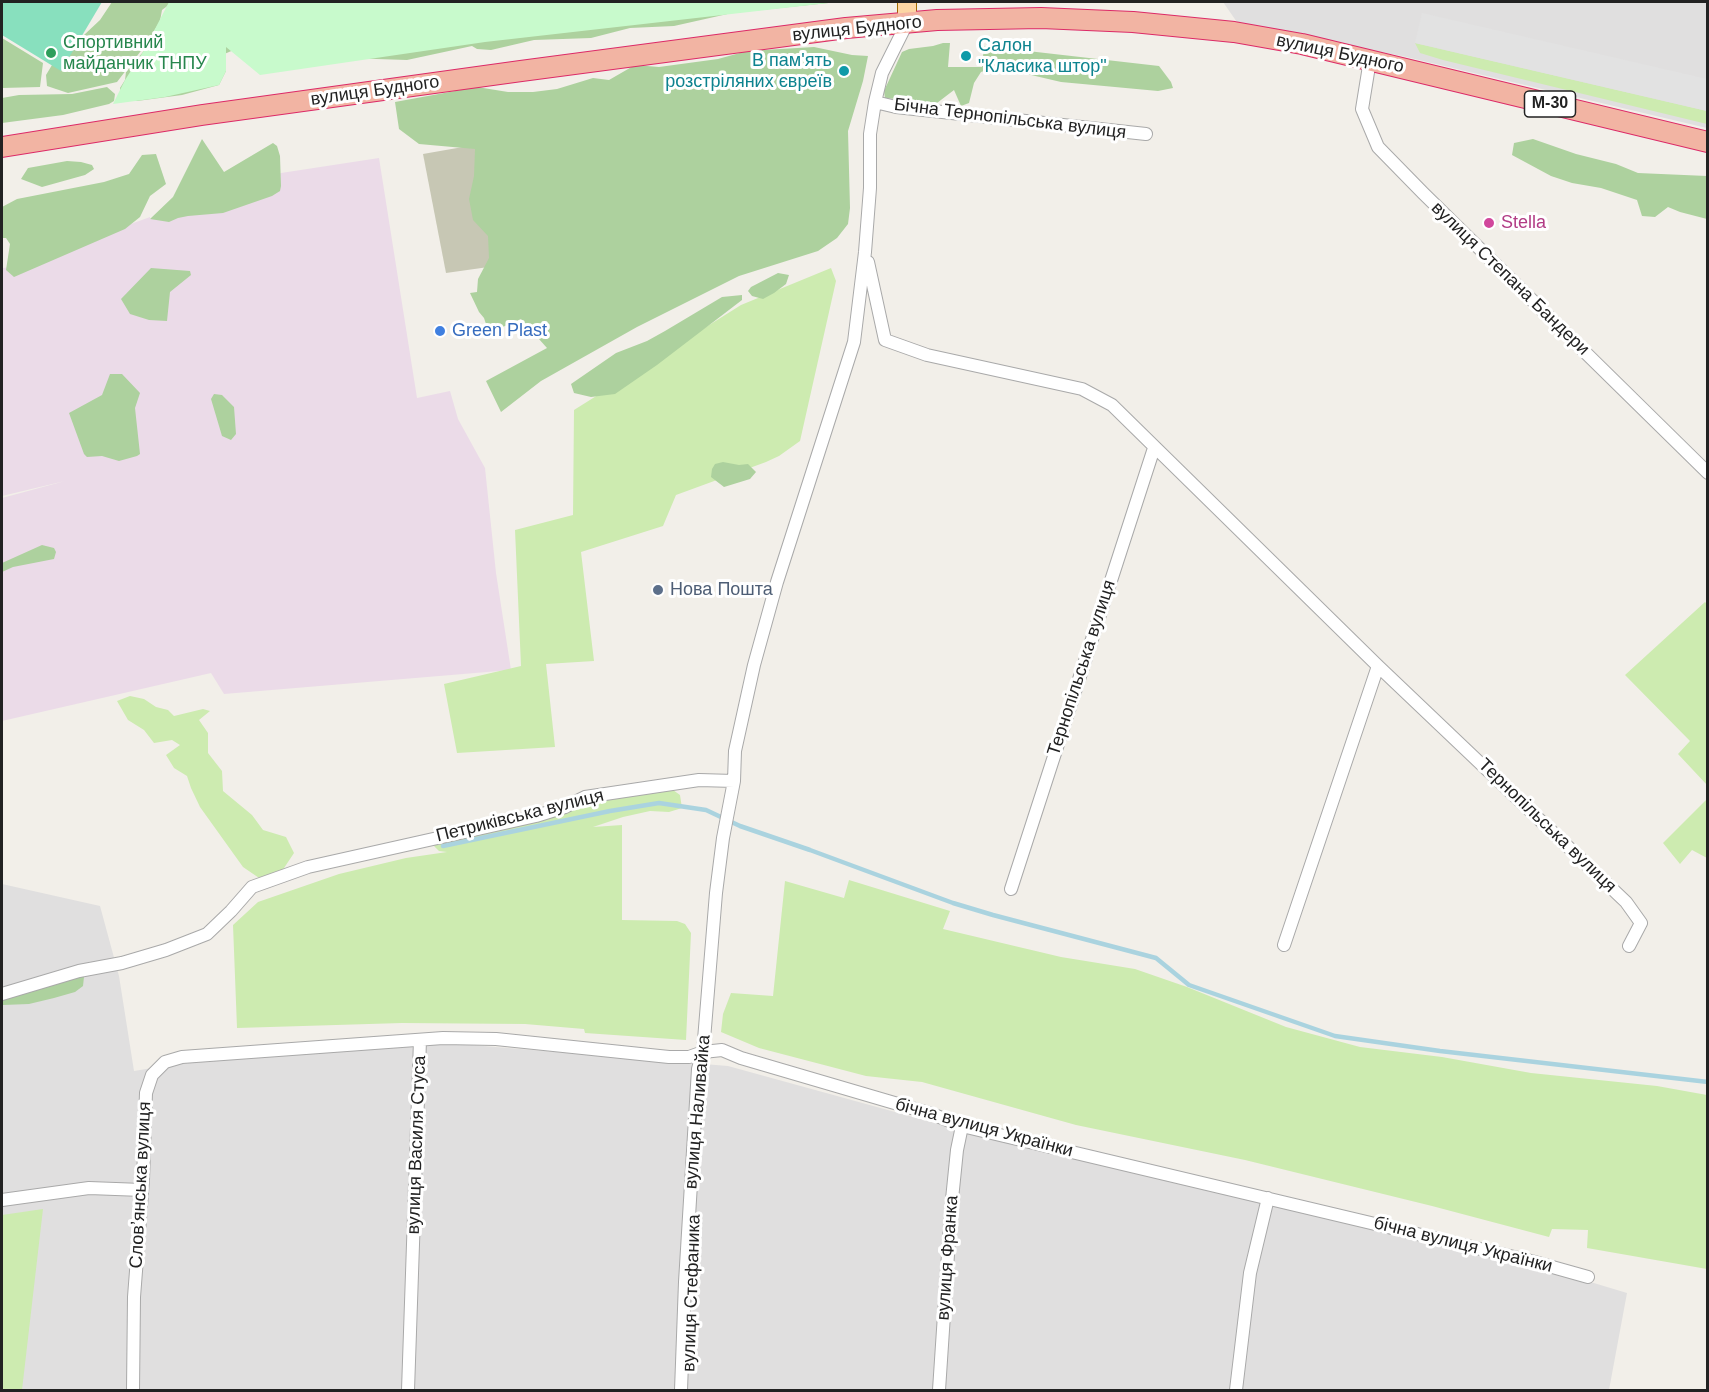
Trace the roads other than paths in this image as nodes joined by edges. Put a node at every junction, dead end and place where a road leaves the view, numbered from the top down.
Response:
1 (907, 2) edge
2 (907, 23) junction
3 (1370, 60) junction
4 (875, 102) junction
5 (1146, 134) dead end
6 (1707, 142) edge
7 (2, 147) edge
8 (865, 252) junction
9 (1154, 448) junction
10 (1707, 472) edge
11 (1378, 666) junction
12 (734, 781) junction
13 (1011, 889) dead end
14 (1284, 945) dead end
15 (1629, 946) dead end
16 (2, 994) edge
17 (420, 1040) junction
18 (704, 1052) junction
19 (962, 1126) junction
20 (142, 1190) junction
21 (1268, 1198) junction
22 (2, 1200) edge
23 (1588, 1277) dead end
24 (133, 1390) edge
25 (408, 1390) edge
26 (681, 1390) edge
27 (689, 1390) edge
28 (939, 1390) edge
29 (1236, 1390) edge

1 - 2 main road
2 - 3 highway, вулиця Будного / М-30
2 - 4 street
2 - 7 highway, вулиця Будного / М-30
3 - 6 highway, вулиця Будного / М-30
3 - 10 street, вулиця Степана Бандери
4 - 5 street, Бічна Тернопільська вулиця
4 - 8 street
8 - 9 street, Тернопільська вулиця
8 - 12 street, вулиця Наливайка
9 - 11 street, Тернопільська вулиця
9 - 13 street, Тернопільська вулиця
11 - 14 street
11 - 15 street, Тернопільська вулиця
12 - 16 street, Петриківська вулиця
12 - 18 street, вулиця Наливайка
17 - 18 street, вулиця Василя Стуса
17 - 20 street, Словʼянська вулиця
17 - 25 street, вулиця Василя Стуса
18 - 19 street, бічна вулиця Українки
18 - 26 street, вулиця Наливайка
18 - 27 street, вулиця Стефаника
19 - 21 street, бічна вулиця Українки
19 - 28 street, вулиця Франка
20 - 22 street
20 - 24 street, Словʼянська вулиця
21 - 23 street, бічна вулиця Українки
21 - 29 street

